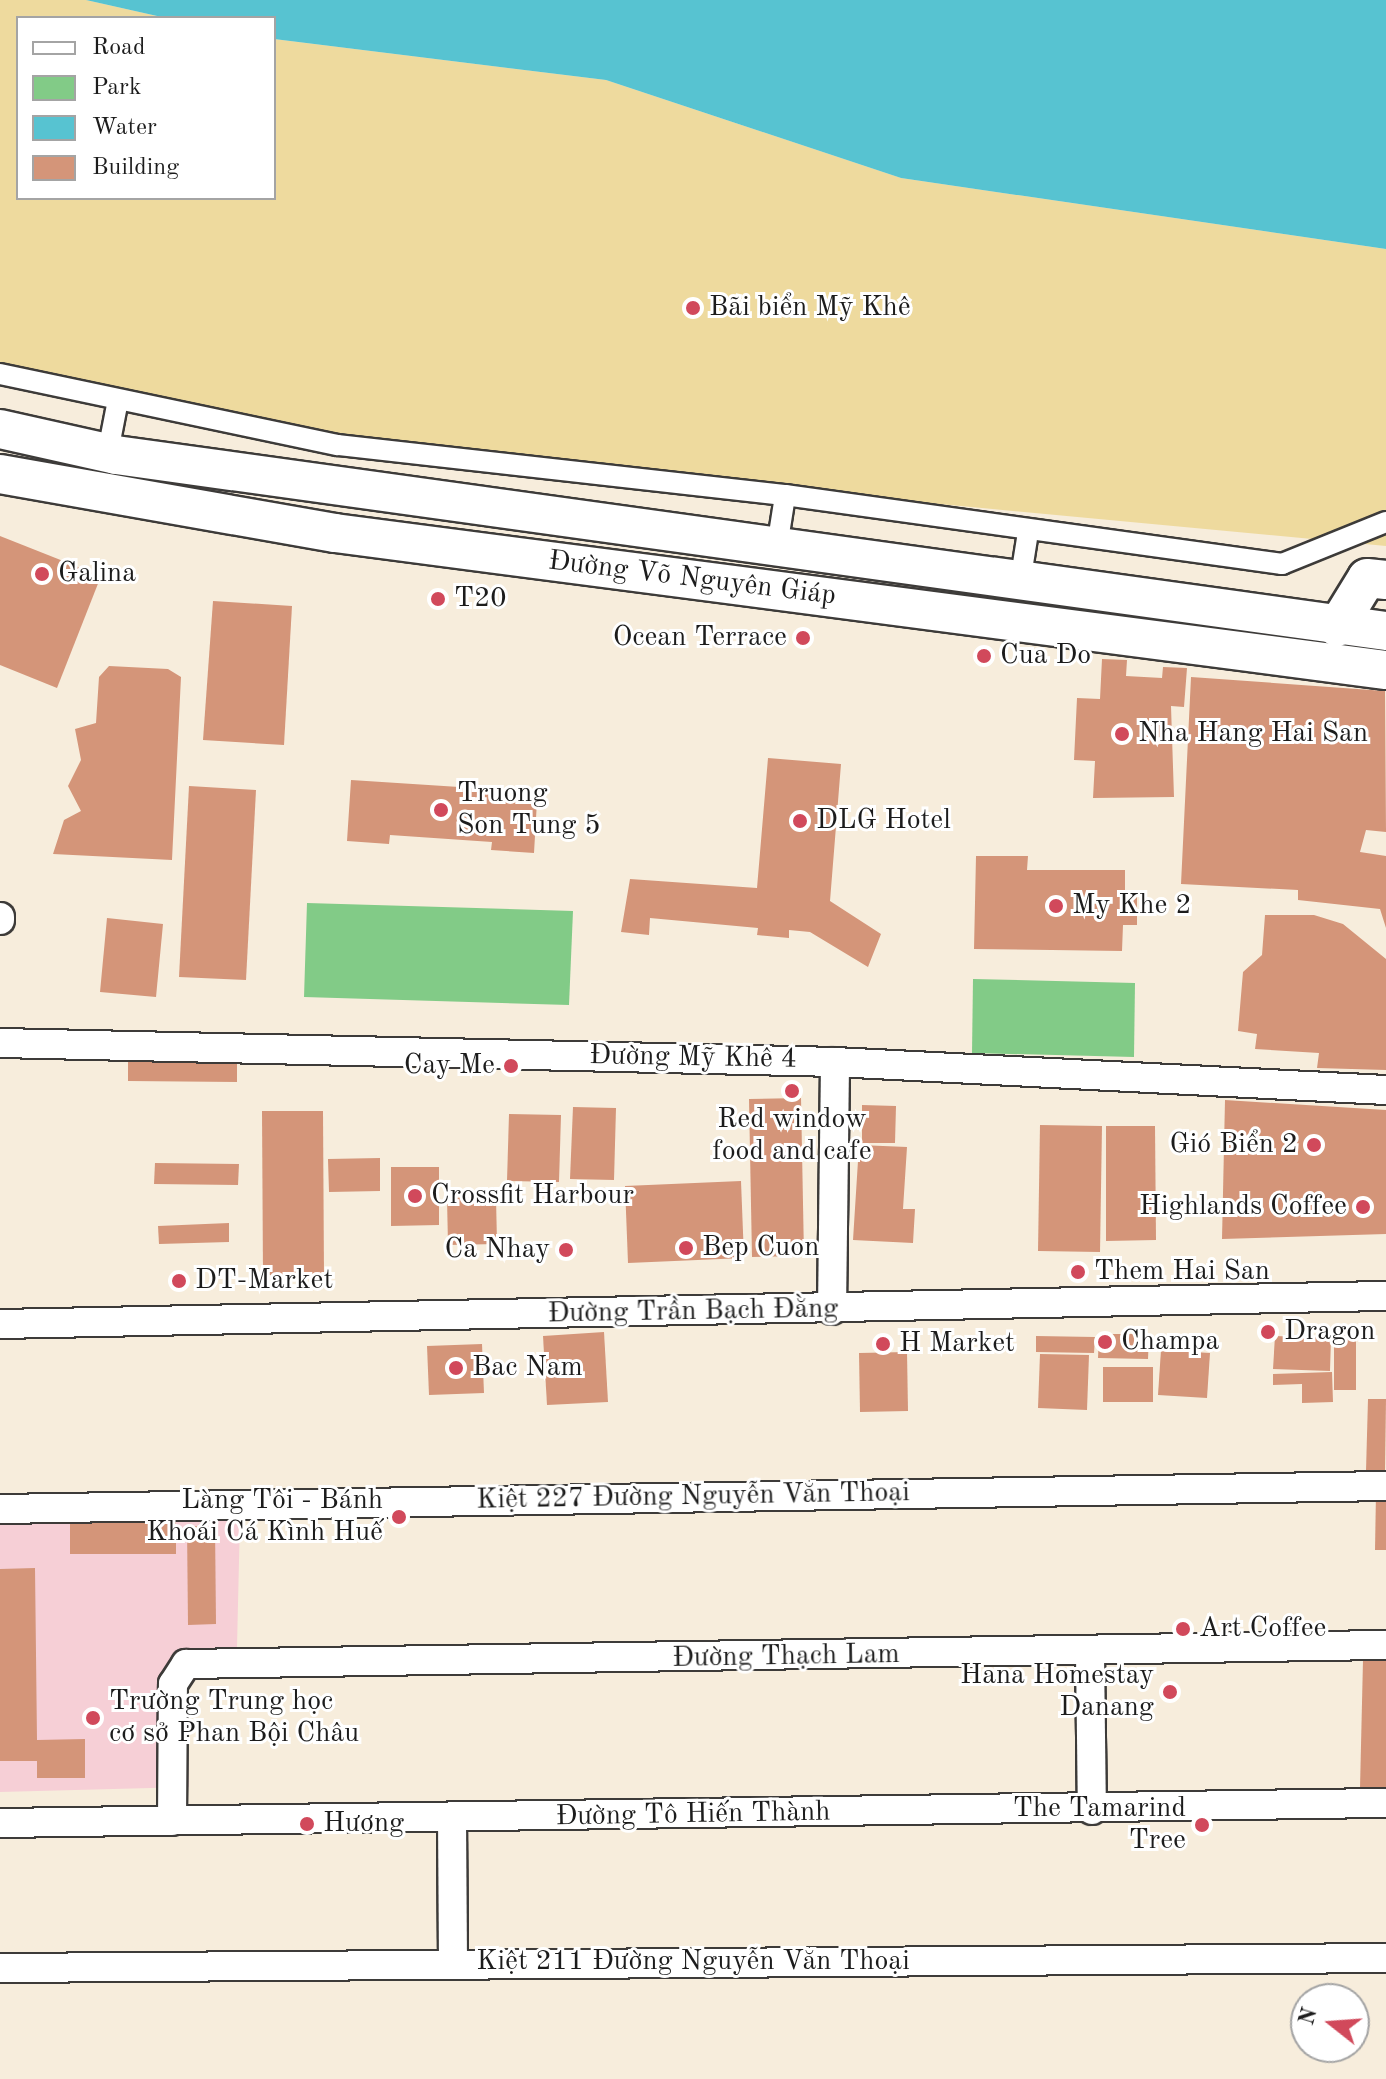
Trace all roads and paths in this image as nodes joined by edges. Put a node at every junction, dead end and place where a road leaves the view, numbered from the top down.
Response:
1 (0, 374) edge
2 (118, 401) junction
3 (0, 429) edge
4 (111, 436) dead end
5 (338, 445) junction
6 (0, 474) edge
7 (335, 475) dead end
8 (785, 495) junction
9 (1386, 522) edge
10 (779, 534) dead end
11 (1028, 534) junction
12 (1022, 570) dead end
13 (1386, 580) edge
14 (1337, 627) junction
15 (1386, 631) edge
16 (1380, 670) edge
17 (0, 1043) edge
18 (835, 1062) junction
19 (1386, 1090) edge
20 (1386, 1296) edge
21 (832, 1310) junction
22 (0, 1324) edge
23 (1386, 1486) edge
24 (0, 1509) edge
25 (1386, 1645) edge
26 (1090, 1654) junction
27 (1386, 1803) edge
28 (1092, 1810) junction
29 (452, 1818) junction
30 (172, 1821) junction
31 (0, 1823) edge
32 (1386, 1958) edge
33 (453, 1963) junction
34 (0, 1968) edge

1 - 2 street
2 - 4 street
2 - 5 street
3 - 14 main road, Đường Võ Nguyên Giáp
5 - 7 street
5 - 8 street
6 - 16 main road, Đường Võ Nguyên Giáp
8 - 10 street
8 - 11 street
9 - 11 street
11 - 12 street
13 - 14 main road
14 - 15 main road, Đường Võ Nguyên Giáp
17 - 18 street, Đường Mỹ Khê 4
18 - 19 street, Đường Mỹ Khê 4
18 - 21 street
20 - 21 street, Đường Trần Bạch Đằng
21 - 22 street, Đường Trần Bạch Đằng
23 - 24 street, Kiệt 227 Đường Nguyễn Văn Thoại
25 - 26 street, Đường Thạch Lam
26 - 28 street
26 - 30 street, Đường Thạch Lam
27 - 28 street, Đường Tô Hiến Thành
28 - 29 street, Đường Tô Hiến Thành
29 - 30 street, Đường Tô Hiến Thành
29 - 33 street
30 - 31 street, Đường Tô Hiến Thành
32 - 33 street, Kiệt 211 Đường Nguyễn Văn Thoại
33 - 34 street, Kiệt 211 Đường Nguyễn Văn Thoại

